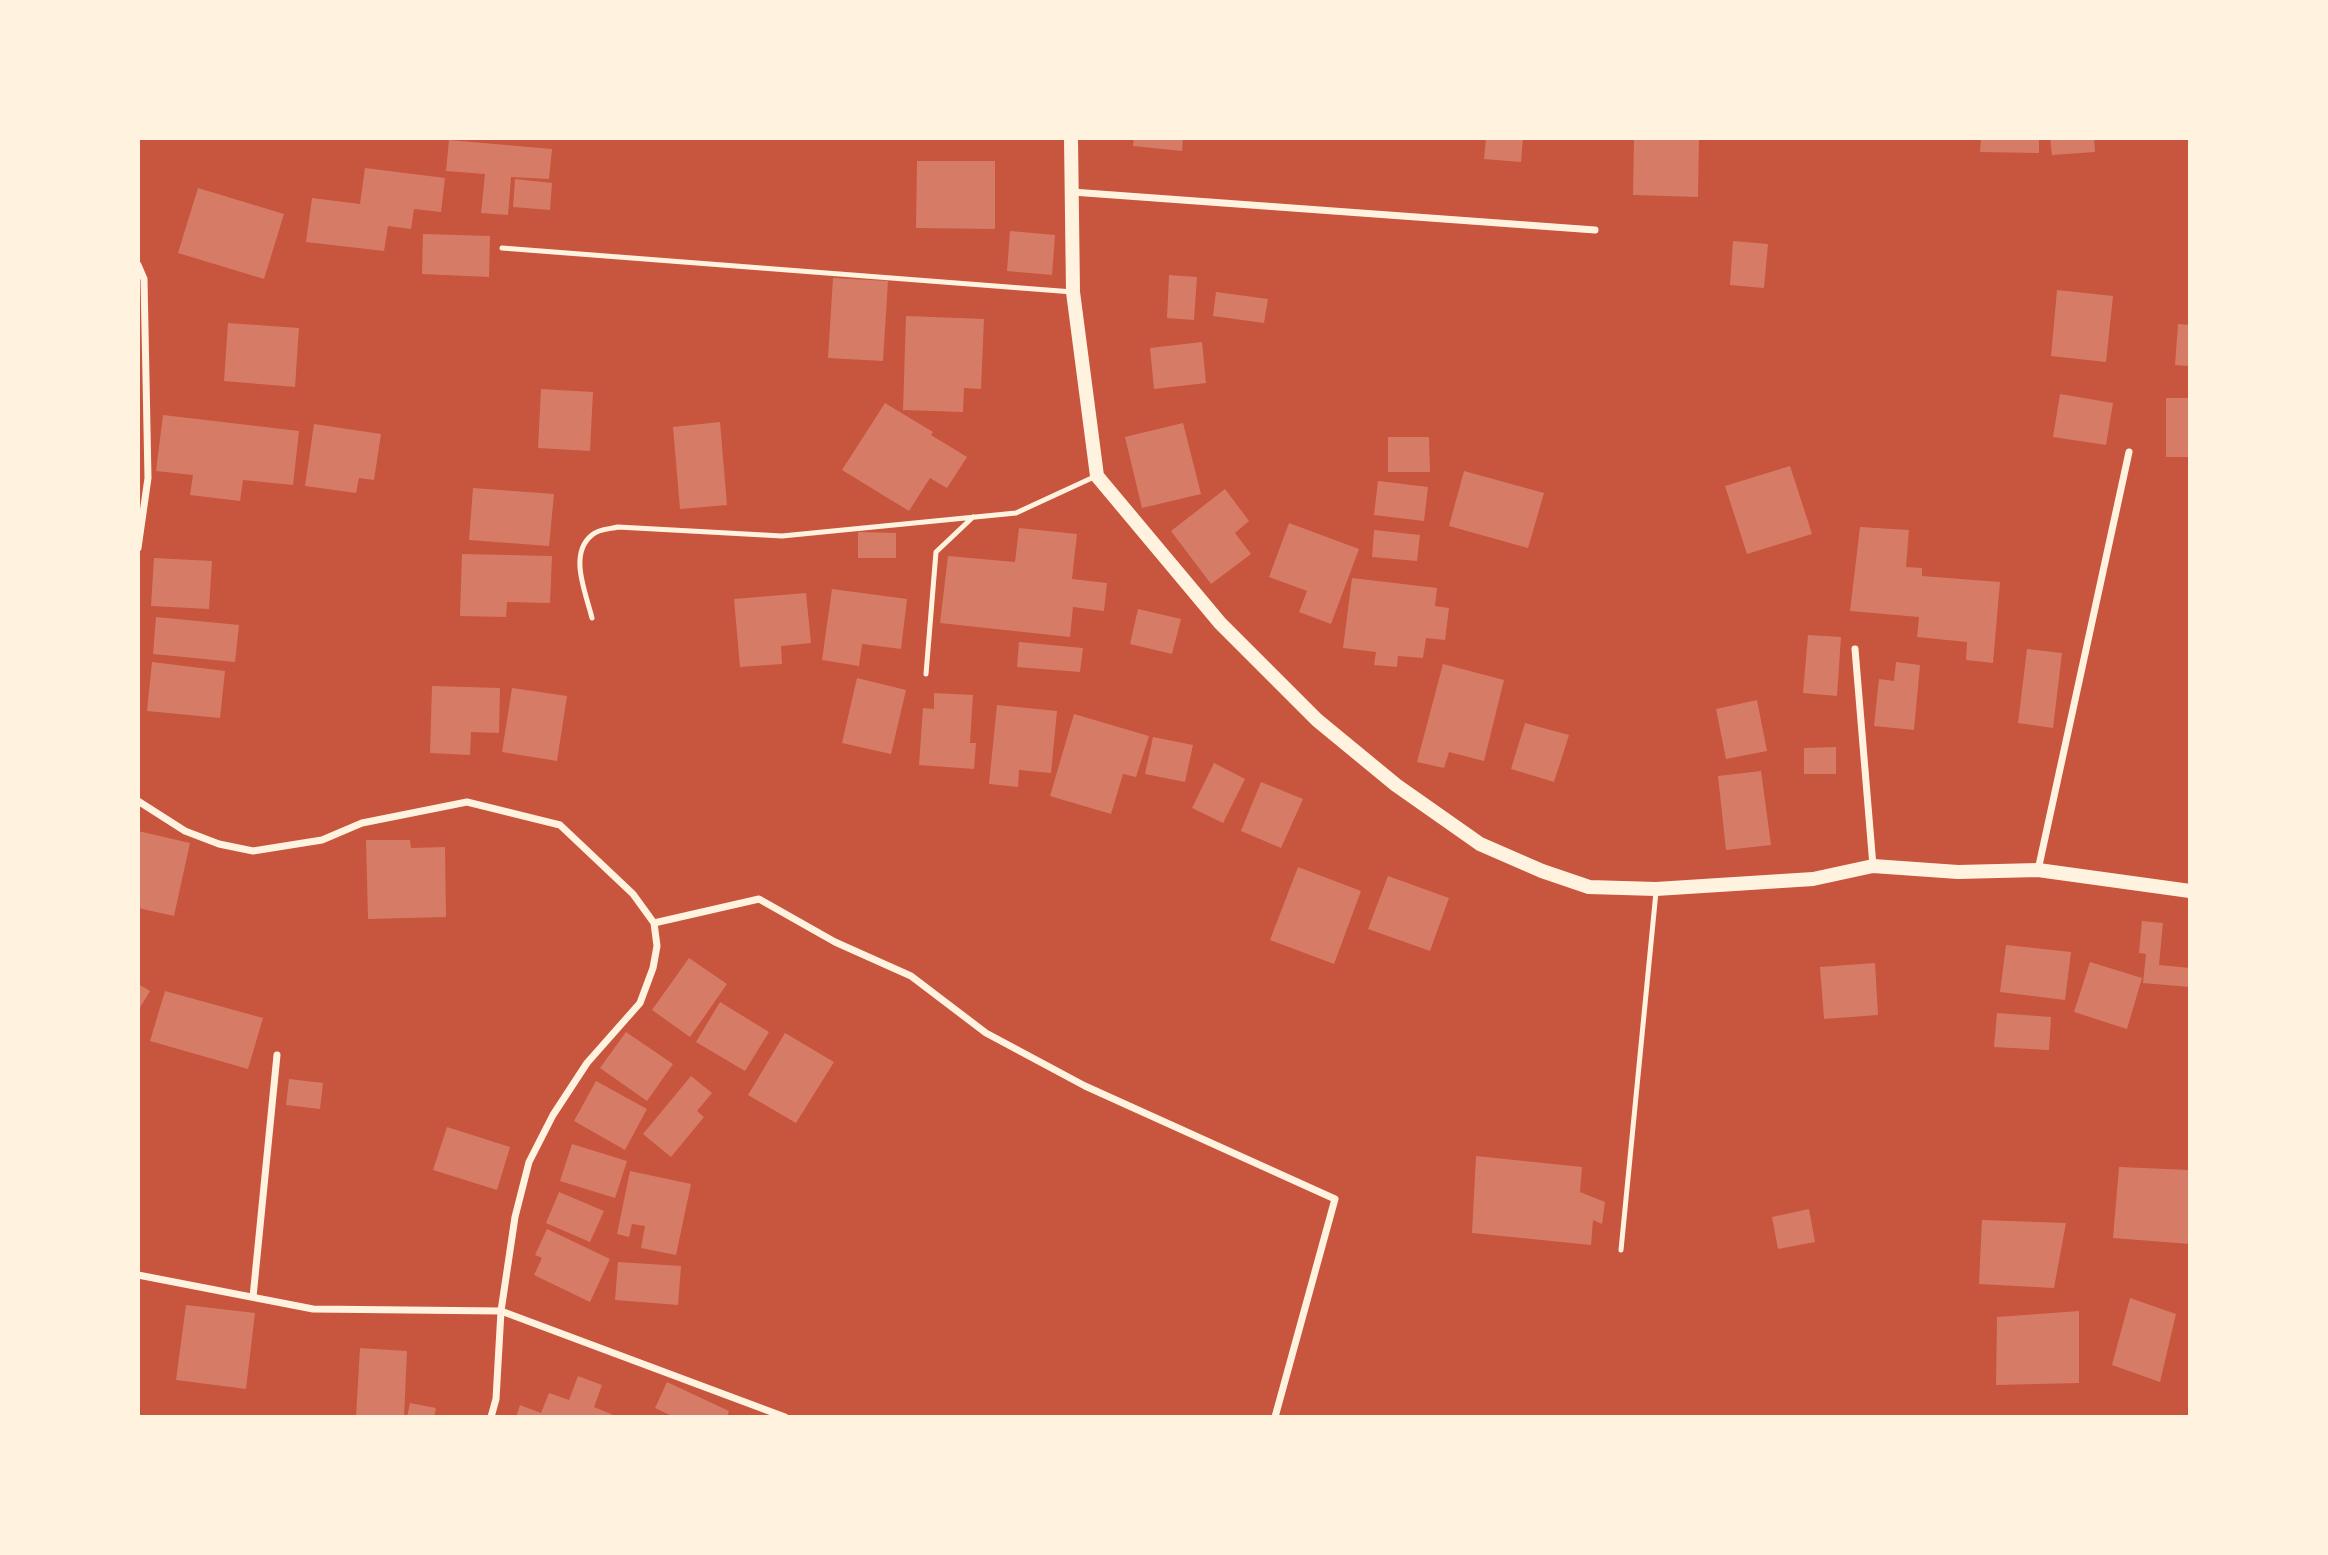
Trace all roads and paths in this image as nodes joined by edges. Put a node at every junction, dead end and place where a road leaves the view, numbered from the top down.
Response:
1 (1071, 138) edge
2 (1071, 192) junction
3 (1595, 230) dead end
4 (502, 248) dead end
5 (138, 265) edge
6 (1073, 292) junction
7 (2129, 452) dead end
8 (1097, 476) junction
9 (973, 517) junction
10 (138, 548) edge
11 (592, 618) dead end
12 (1855, 649) dead end
13 (926, 674) dead end
14 (138, 801) edge
15 (1873, 866) junction
16 (2038, 870) junction
17 (1656, 888) junction
18 (2190, 891) edge
19 (654, 923) junction
20 (277, 1055) dead end
21 (1621, 1250) dead end
22 (138, 1275) edge
23 (253, 1297) junction
24 (502, 1311) junction
25 (491, 1417) edge
26 (785, 1417) edge
27 (1275, 1417) edge

1 - 2 main road
2 - 3 street
2 - 6 main road
4 - 6 lane
5 - 10 street
6 - 8 main road
7 - 16 street
8 - 9 lane
8 - 17 main road
9 - 11 lane
9 - 13 lane
12 - 15 street
14 - 19 street
15 - 16 main road
15 - 17 main road
16 - 18 main road
17 - 21 lane
19 - 24 street
19 - 27 street
20 - 23 street
22 - 23 street
23 - 24 street
24 - 25 street
24 - 26 street

